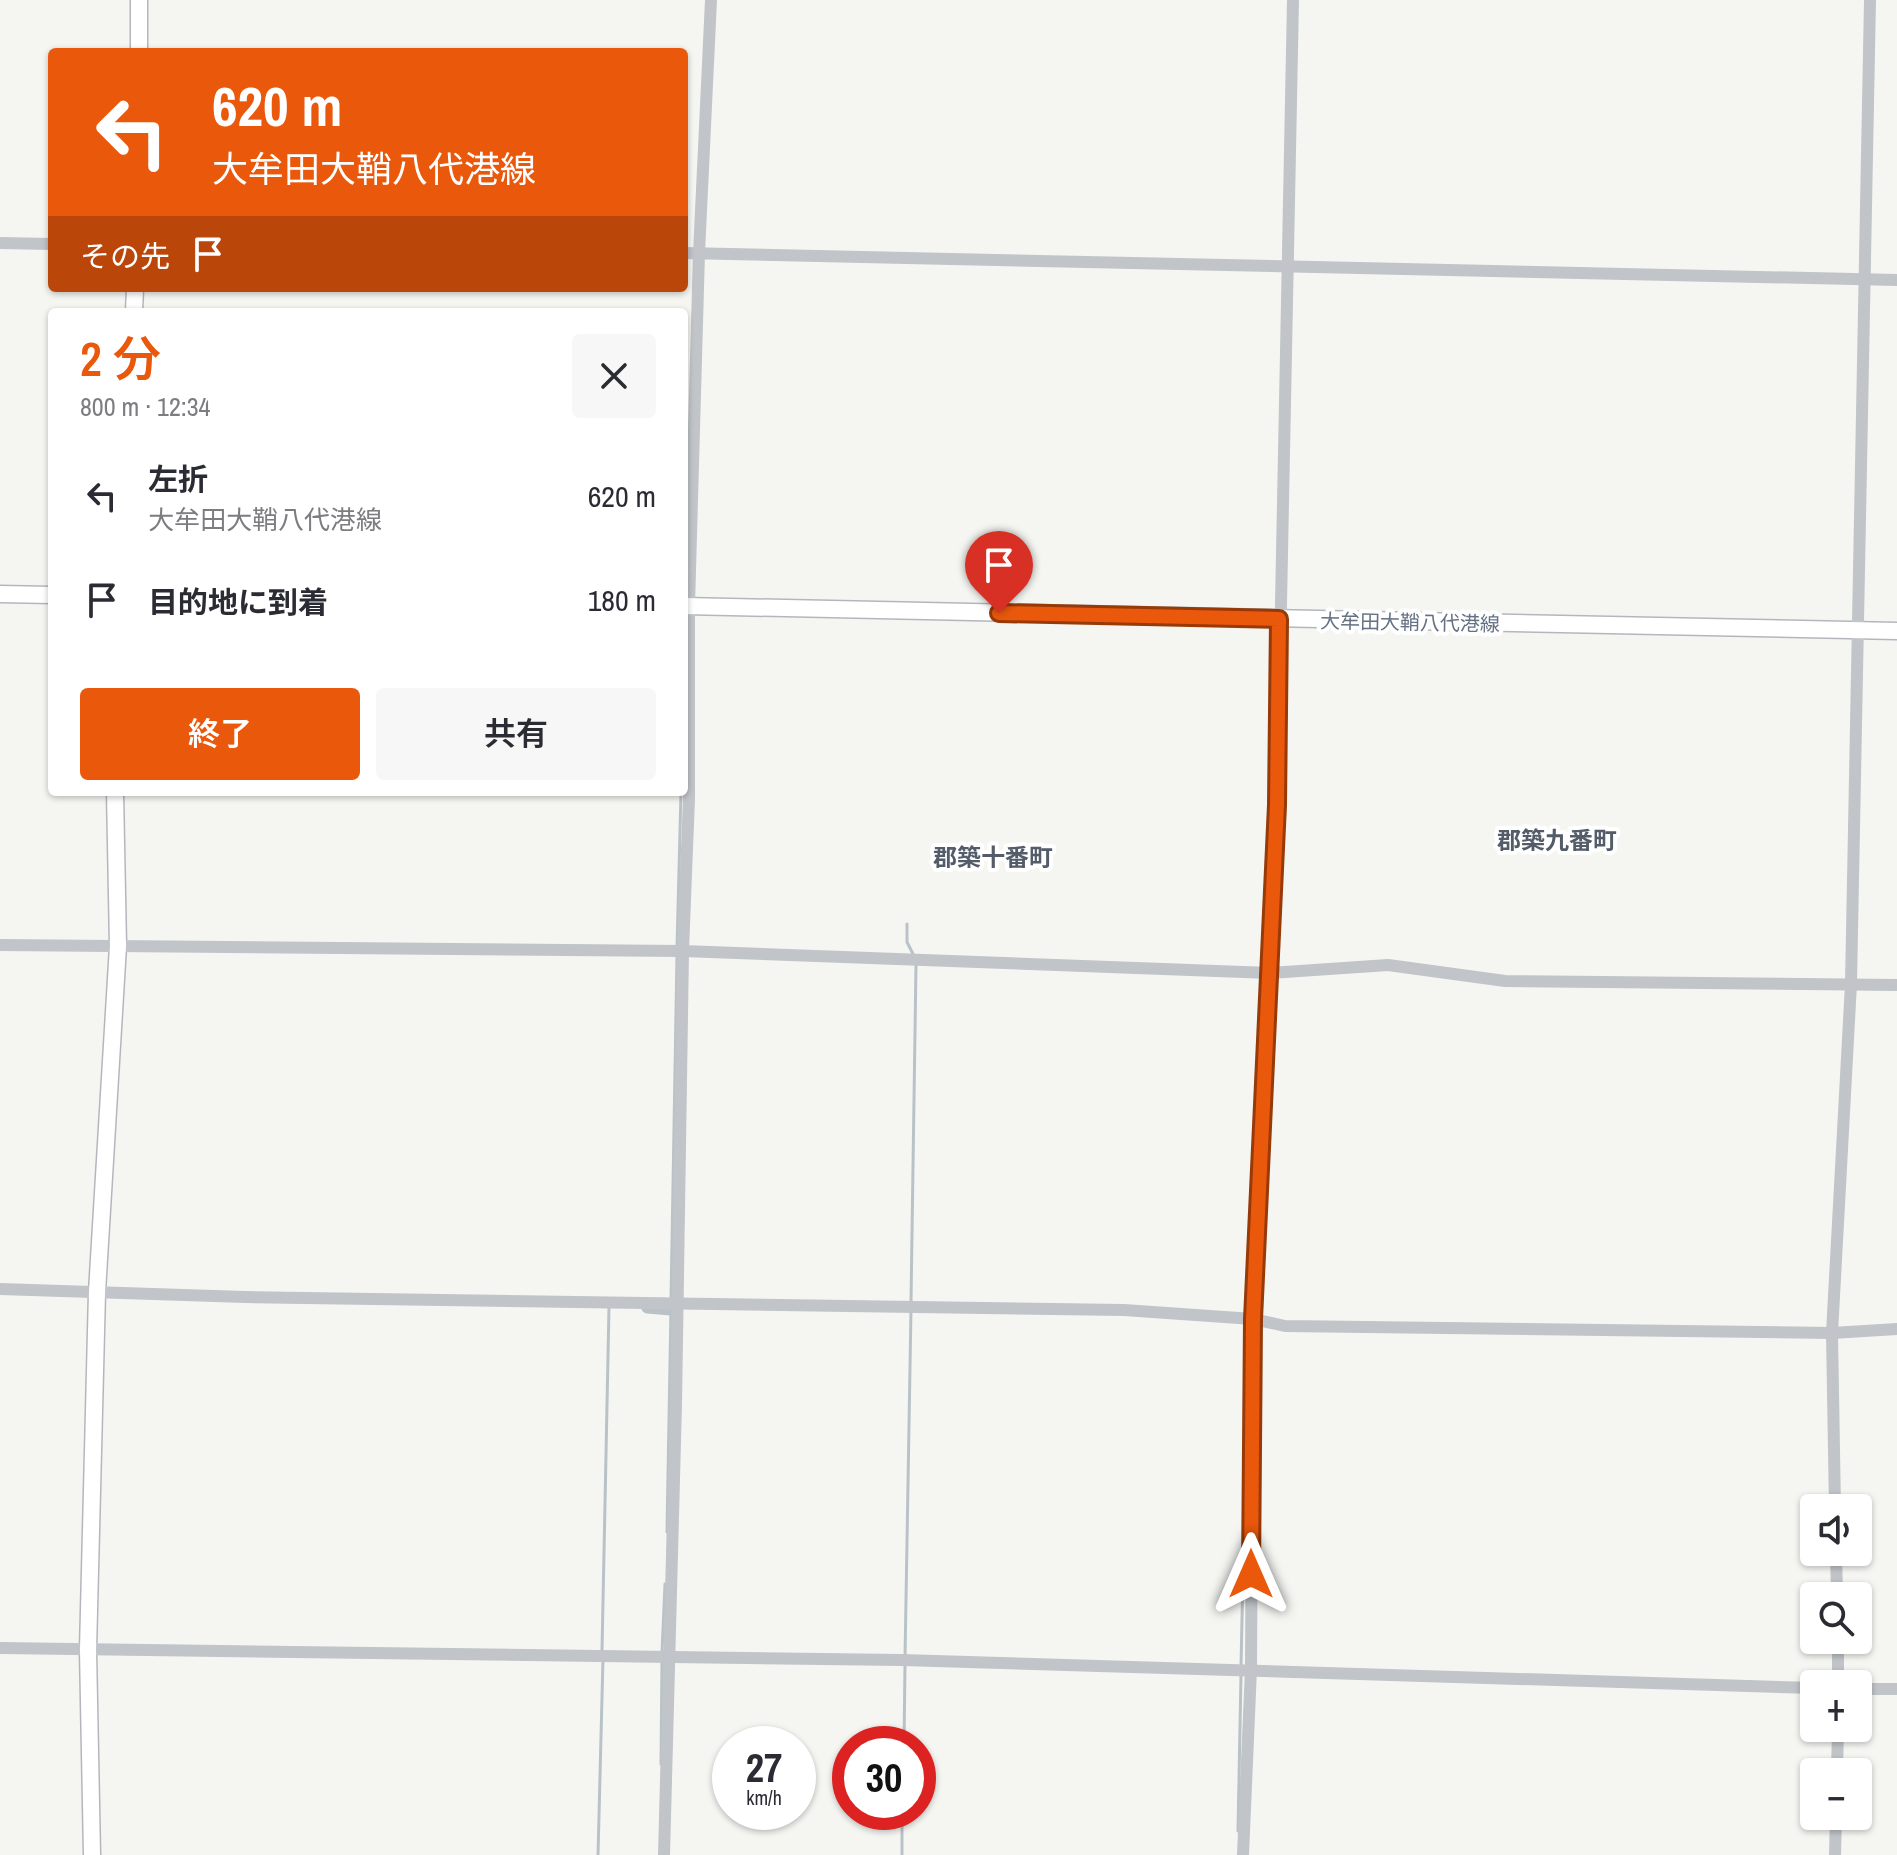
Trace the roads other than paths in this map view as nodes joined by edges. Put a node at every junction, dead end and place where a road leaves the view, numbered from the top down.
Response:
1 (139, 0) edge
2 (711, 0) edge
3 (1293, 0) edge
4 (1870, 0) edge
5 (139, 48) edge
6 (0, 243) edge
7 (48, 244) edge
8 (688, 253) edge
9 (699, 253) junction
10 (1288, 268) junction
11 (1864, 280) junction
12 (1897, 280) edge
13 (688, 552) edge
14 (0, 594) edge
15 (48, 595) edge
16 (688, 606) edge
17 (1279, 619) junction
18 (1856, 630) junction
19 (1897, 631) edge
20 (688, 734) edge
21 (115, 796) edge
22 (0, 945) edge
23 (118, 946) junction
24 (683, 951) junction
25 (1270, 973) junction
26 (1851, 984) junction
27 (1897, 985) edge
28 (0, 1289) edge
29 (97, 1292) junction
30 (672, 1303) junction
31 (1253, 1319) junction
32 (1897, 1329) edge
33 (1832, 1333) junction
34 (1835, 1494) edge
35 (0, 1648) edge
36 (88, 1650) junction
37 (664, 1657) junction
38 (1245, 1670) junction
39 (1800, 1688) edge
40 (1872, 1689) edge
41 (1897, 1689) edge
42 (1836, 1830) edge
43 (92, 1855) edge
44 (664, 1855) edge
45 (1243, 1855) edge
46 (1835, 1855) edge

1 - 5 main road
2 - 9 street
3 - 10 street
4 - 11 street
6 - 7 street
8 - 9 street
9 - 10 street
9 - 13 street
10 - 11 street
10 - 17 street
11 - 12 street
11 - 18 street
14 - 15 main road
16 - 17 main road, 大牟田大鞘八代港線
17 - 18 main road, 大牟田大鞘八代港線
17 - 25 street
18 - 19 main road, 大牟田大鞘八代港線
18 - 26 street
20 - 24 street
21 - 23 main road
22 - 23 street
23 - 24 street
23 - 29 main road
24 - 25 street
24 - 30 street
25 - 26 street
25 - 31 street
26 - 27 street
26 - 33 street
28 - 29 street
29 - 30 street
29 - 36 main road
30 - 31 street
30 - 37 street
31 - 33 street
31 - 38 street
32 - 33 street
33 - 34 street
35 - 36 street
36 - 37 street
36 - 43 main road
37 - 38 street
37 - 44 street
38 - 39 street
38 - 45 street
40 - 41 street
42 - 46 street

